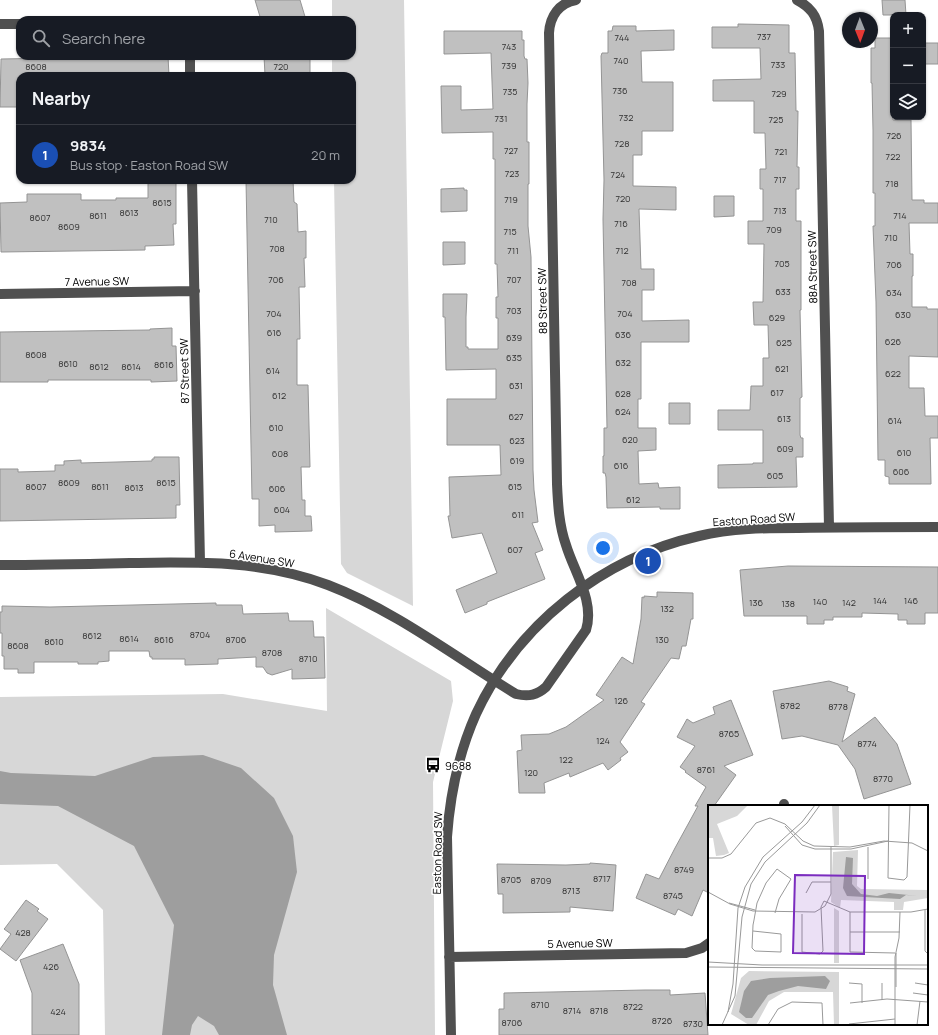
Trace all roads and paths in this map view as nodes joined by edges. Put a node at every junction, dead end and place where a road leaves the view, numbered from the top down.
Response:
1 (576, 0) edge
2 (797, 0) edge
3 (0, 24) edge
4 (16, 24) edge
5 (190, 60) edge
6 (190, 72) edge
7 (192, 184) edge
8 (195, 291) junction
9 (0, 294) edge
10 (829, 527) junction
11 (938, 527) edge
12 (200, 562) junction
13 (0, 565) edge
14 (583, 587) junction
15 (494, 681) junction
16 (708, 944) edge
17 (449, 957) junction
18 (451, 1035) edge

1 - 14 street, 88 Street SW
2 - 10 street, 88A Street SW
3 - 4 street
5 - 6 street
7 - 8 street, 87 Street SW
8 - 9 street, 7 Avenue SW
8 - 12 street, 87 Street SW
10 - 11 street, Easton Road SW
10 - 14 street, Easton Road SW
12 - 13 street, 6 Avenue SW
12 - 15 street, 6 Avenue SW
14 - 15 street, Easton Road SW
14 - 15 street
15 - 17 street, Easton Road SW
16 - 17 street, 5 Avenue SW
17 - 18 street, Easton Road SW

